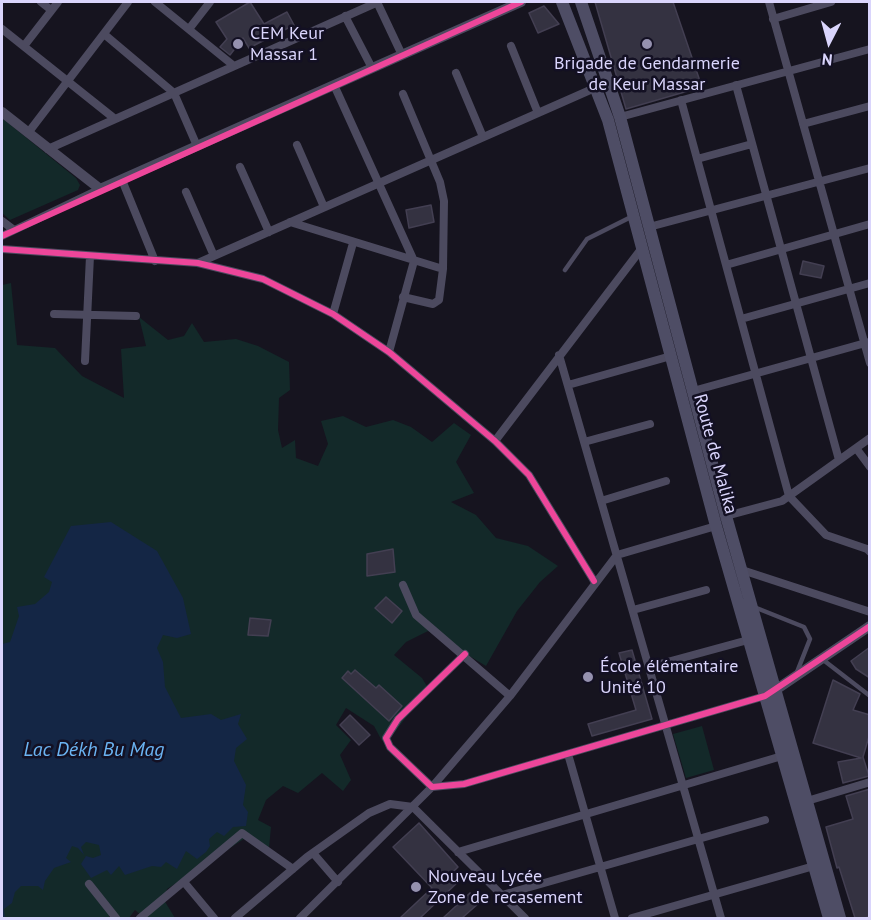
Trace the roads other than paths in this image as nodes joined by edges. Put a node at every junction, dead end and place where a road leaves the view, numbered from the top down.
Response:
1 (41, 2) edge
2 (58, 2) edge
3 (128, 2) edge
4 (155, 2) edge
5 (210, 2) edge
6 (374, 2) edge
7 (521, 2) edge
8 (562, 2) edge
9 (580, 2) edge
10 (769, 2) edge
11 (831, 2) edge
12 (51, 10) junction
13 (345, 16) junction
14 (774, 19) junction
15 (2, 29) edge
16 (189, 29) junction
17 (104, 34) junction
18 (24, 46) junction
19 (511, 46) dead end
20 (870, 49) edge
21 (402, 55) junction
22 (234, 66) junction
23 (372, 68) junction
24 (788, 71) junction
25 (456, 73) dead end
26 (68, 81) junction
27 (334, 85) junction
28 (736, 85) junction
29 (597, 87) junction
30 (174, 93) junction
31 (403, 94) dead end
32 (681, 100) junction
33 (870, 106) edge
34 (2, 112) edge
35 (538, 112) junction
36 (620, 117) junction
37 (116, 119) junction
38 (803, 124) junction
39 (28, 133) junction
40 (483, 137) junction
41 (752, 144) junction
42 (297, 145) dead end
43 (197, 146) junction
44 (48, 149) junction
45 (697, 159) junction
46 (431, 160) junction
47 (240, 167) dead end
48 (870, 168) edge
49 (122, 180) junction
50 (819, 182) junction
51 (379, 183) junction
52 (100, 189) junction
53 (186, 192) dead end
54 (766, 196) junction
55 (324, 207) junction
56 (711, 210) junction
57 (633, 216) junction
58 (2, 221) edge
59 (290, 222) junction
60 (870, 224) edge
61 (649, 227) junction
62 (14, 230) junction
63 (269, 232) junction
64 (834, 234) junction
65 (2, 236) edge
66 (353, 243) junction
67 (642, 248) junction
68 (2, 249) edge
69 (781, 249) junction
70 (90, 256) junction
71 (214, 256) junction
72 (155, 261) junction
73 (414, 261) junction
74 (198, 263) junction
75 (726, 265) junction
76 (443, 269) junction
77 (565, 270) dead end
78 (870, 283) edge
79 (849, 289) junction
80 (404, 297) junction
81 (796, 304) junction
82 (54, 314) dead end
83 (87, 315) junction
84 (333, 315) junction
85 (136, 316) dead end
86 (741, 319) junction
87 (867, 343) edge
88 (388, 352) junction
89 (559, 355) junction
90 (671, 356) junction
91 (811, 358) junction
92 (85, 361) dead end
93 (870, 363) edge
94 (756, 374) junction
95 (568, 384) junction
96 (693, 391) junction
97 (650, 424) dead end
98 (870, 438) edge
99 (495, 441) junction
100 (584, 442) junction
101 (856, 448) junction
102 (839, 460) junction
103 (870, 468) edge
104 (666, 481) dead end
105 (789, 496) junction
106 (601, 501) junction
107 (726, 516) junction
108 (716, 526) junction
109 (869, 550) edge
110 (617, 555) junction
111 (741, 570) junction
112 (594, 581) junction
113 (403, 585) dead end
114 (706, 590) dead end
115 (752, 606) junction
116 (633, 610) junction
117 (870, 612) edge
118 (870, 626) edge
119 (748, 640) junction
120 (465, 654) junction
121 (821, 659) junction
122 (649, 667) junction
123 (795, 677) junction
124 (770, 693) junction
125 (510, 696) junction
126 (870, 696) edge
127 (666, 725) junction
128 (568, 753) junction
129 (782, 756) junction
130 (870, 782) edge
131 (683, 785) junction
132 (432, 787) junction
133 (807, 801) junction
134 (413, 807) junction
135 (585, 814) junction
136 (765, 820) dead end
137 (699, 839) junction
138 (458, 852) junction
139 (313, 853) junction
140 (814, 866) junction
141 (599, 867) junction
142 (293, 869) junction
143 (184, 882) junction
144 (338, 882) junction
145 (89, 885) dead end
146 (502, 895) junction
147 (715, 895) junction
148 (116, 918) edge
149 (140, 918) edge
150 (214, 918) edge
151 (235, 918) edge
152 (300, 918) edge
153 (525, 918) edge
154 (615, 918) edge
155 (632, 918) edge
156 (721, 918) edge
157 (829, 918) edge
158 (840, 918) edge

1 - 12 street
2 - 12 street
3 - 17 street
4 - 16 street
5 - 16 street
6 - 13 street
6 - 21 street
7 - 21 street
8 - 29 main road, Route de Malika
9 - 36 main road, Route de Malika
10 - 14 street
11 - 14 street
12 - 18 street
13 - 22 street
13 - 23 street
14 - 24 street
15 - 18 street
16 - 22 street
17 - 26 street
17 - 30 street
18 - 26 street
19 - 35 street
20 - 24 street
21 - 23 street
22 - 30 street
23 - 27 street
24 - 28 street
24 - 38 street
25 - 40 street
26 - 37 street
26 - 39 street
27 - 43 street
27 - 51 street
28 - 32 street
28 - 41 street
29 - 35 street
29 - 57 main road, Route de Malika
30 - 37 street
30 - 43 street
31 - 46 street
32 - 36 street
32 - 45 street
33 - 38 street
34 - 39 street
35 - 40 street
36 - 61 main road, Route de Malika
37 - 44 street
38 - 50 street
39 - 44 street
40 - 46 street
41 - 45 street
41 - 54 street
42 - 55 street
43 - 49 street
44 - 52 street
45 - 56 street
46 - 51 street
46 - 76 street
47 - 63 street
48 - 50 street
49 - 52 street
49 - 72 street
50 - 54 street
50 - 64 street
51 - 55 street
51 - 73 street
52 - 62 street
53 - 71 street
54 - 56 street
54 - 69 street
55 - 59 street
56 - 61 street
56 - 75 street
57 - 67 main road, Route de Malika
57 - 77 lane
58 - 62 street
59 - 63 street
59 - 66 street
60 - 64 street
61 - 96 main road, Route de Malika
62 - 65 street
63 - 71 street
64 - 69 street
64 - 79 street
66 - 73 street
66 - 84 street
67 - 89 street
67 - 90 main road, Route de Malika
68 - 70 street
69 - 75 street
69 - 81 street
70 - 72 street
70 - 83 street
71 - 74 street
72 - 74 street
73 - 76 street
73 - 80 street
74 - 84 street
75 - 86 street
76 - 80 street
78 - 79 street
79 - 81 street
79 - 87 street
80 - 88 street
81 - 86 street
81 - 91 street
82 - 83 street
83 - 85 street
83 - 92 street
84 - 88 street
86 - 94 street
87 - 91 street
87 - 93 street
88 - 99 street
89 - 95 street
89 - 99 street
90 - 95 street
90 - 108 main road, Route de Malika
91 - 94 street
91 - 102 street
94 - 96 street
94 - 105 street
95 - 100 street
96 - 107 main road, Route de Malika
97 - 100 street
98 - 101 street
99 - 112 street
100 - 106 street
101 - 102 street
101 - 103 street
102 - 105 street
104 - 106 street
105 - 107 street
105 - 109 street
106 - 110 street
107 - 111 main road, Route de Malika
108 - 110 street
108 - 119 main road, Route de Malika
110 - 112 street
110 - 116 street
111 - 115 main road, Route de Malika
111 - 117 street
112 - 125 street
113 - 120 street
114 - 116 street
115 - 123 lane
115 - 124 main road, Route de Malika
116 - 122 street
118 - 121 street
119 - 122 street
119 - 124 main road, Route de Malika
120 - 125 street
120 - 132 street
121 - 123 street
121 - 126 lane
122 - 127 street
123 - 124 street
124 - 127 street
124 - 129 main road, Route de Malika
124 - 133 main road, Route de Malika
125 - 132 street
127 - 128 street
127 - 131 street
128 - 132 street
128 - 135 street
129 - 131 street
129 - 140 main road, Route de Malika
130 - 133 street
131 - 135 street
131 - 137 street
132 - 134 street
133 - 158 main road, Route de Malika
134 - 138 street
134 - 139 street
134 - 144 street
135 - 138 street
135 - 141 street
136 - 137 street
137 - 141 street
137 - 147 street
138 - 146 street
139 - 142 street
139 - 144 street
140 - 147 street
140 - 157 main road, Route de Malika
141 - 146 street
141 - 154 street
142 - 143 street
142 - 151 street
143 - 149 street
143 - 150 street
144 - 152 street
145 - 148 street
146 - 153 street
147 - 155 street
147 - 156 street

